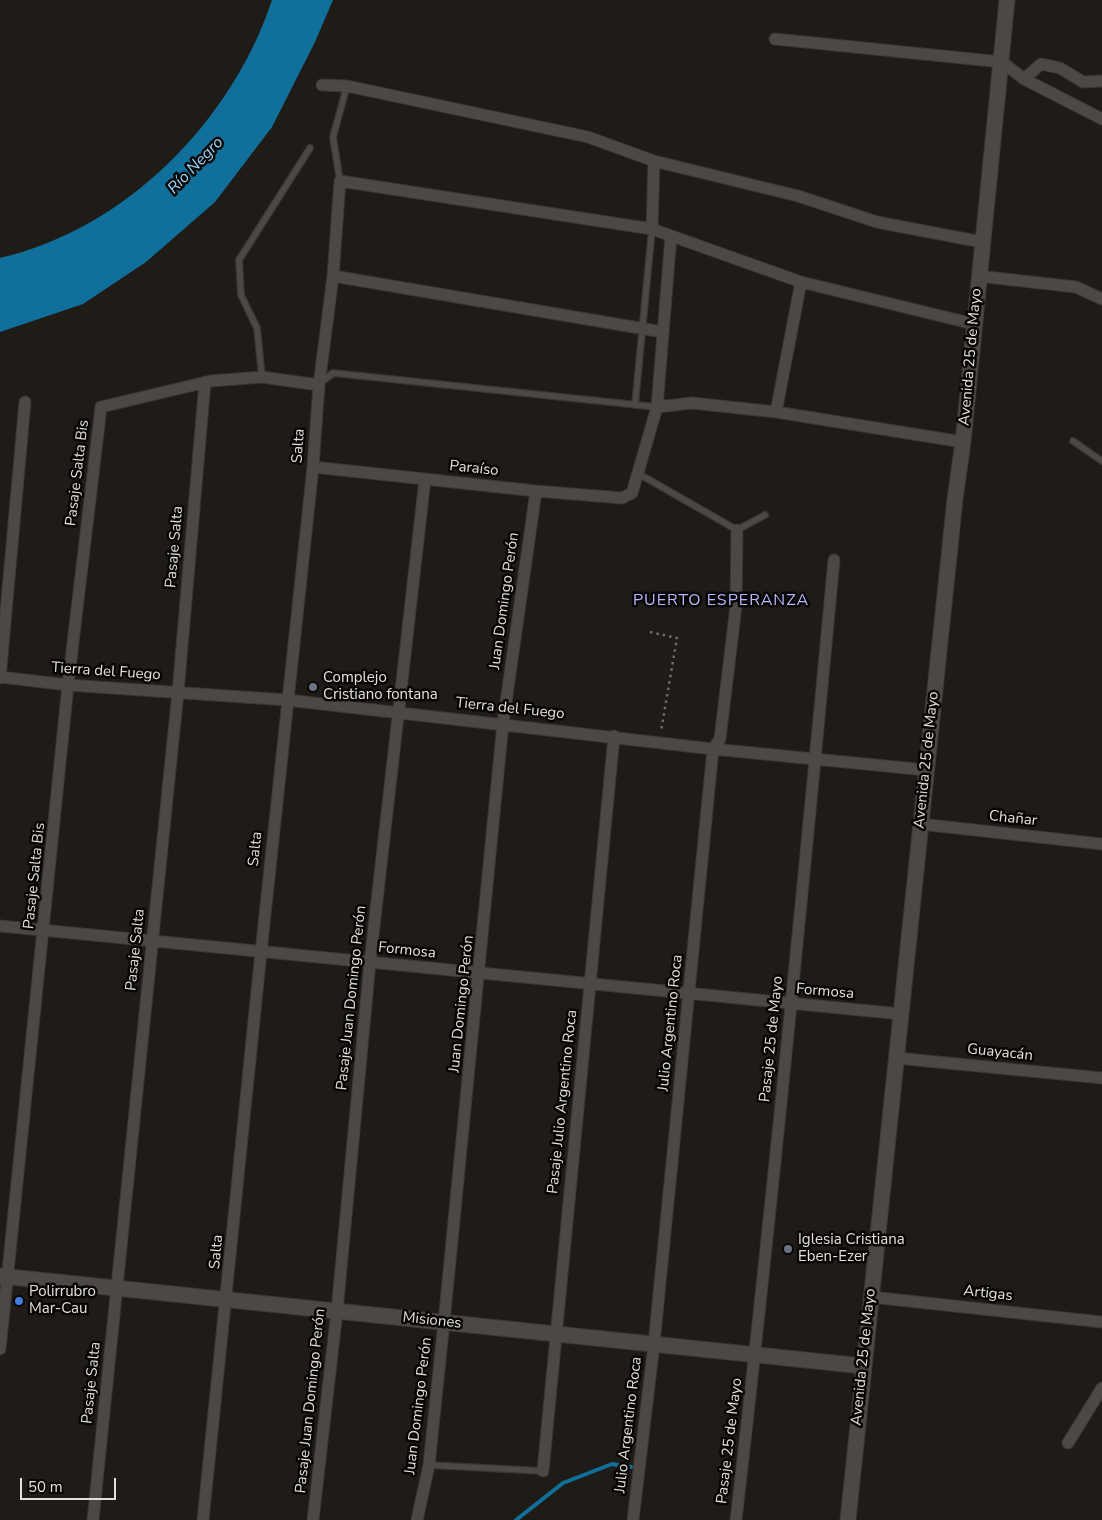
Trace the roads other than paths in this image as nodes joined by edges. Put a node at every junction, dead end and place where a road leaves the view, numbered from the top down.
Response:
1 (1006, 0) edge
2 (776, 39) dead end
3 (1002, 62) junction
4 (1024, 79) junction
5 (1102, 81) edge
6 (322, 85) dead end
7 (347, 86) junction
8 (1102, 119) edge
9 (310, 148) dead end
10 (654, 161) junction
11 (340, 181) junction
12 (652, 229) junction
13 (670, 236) junction
14 (982, 242) junction
15 (333, 276) junction
16 (978, 276) junction
17 (801, 282) junction
18 (1102, 299) edge
19 (974, 324) junction
20 (642, 328) junction
21 (663, 332) junction
22 (262, 376) junction
23 (205, 382) junction
24 (318, 385) junction
25 (25, 402) dead end
26 (636, 405) junction
27 (657, 407) junction
28 (776, 412) junction
29 (1073, 441) dead end
30 (963, 442) junction
31 (1102, 460) edge
32 (312, 467) junction
33 (639, 474) junction
34 (425, 479) junction
35 (536, 491) junction
36 (765, 515) dead end
37 (737, 530) junction
38 (834, 560) dead end
39 (0, 677) edge
40 (68, 685) junction
41 (178, 692) junction
42 (287, 700) junction
43 (398, 713) junction
44 (503, 723) junction
45 (614, 736) junction
46 (713, 749) junction
47 (817, 759) junction
48 (926, 770) junction
49 (920, 824) junction
50 (1102, 844) edge
51 (0, 926) edge
52 (45, 931) junction
53 (152, 941) junction
54 (260, 952) junction
55 (370, 962) junction
56 (480, 973) junction
57 (590, 984) junction
58 (688, 994) junction
59 (791, 1004) junction
60 (901, 1014) junction
61 (896, 1058) junction
62 (1102, 1078) edge
63 (4, 1276) edge
64 (117, 1288) junction
65 (871, 1297) junction
66 (227, 1300) junction
67 (337, 1311) junction
68 (444, 1322) junction
69 (1102, 1322) edge
70 (555, 1334) junction
71 (654, 1344) junction
72 (0, 1348) edge
73 (756, 1354) junction
74 (863, 1366) junction
75 (1102, 1388) edge
76 (1068, 1443) dead end
77 (429, 1465) junction
78 (543, 1471) joint
79 (93, 1520) edge
80 (204, 1520) edge
81 (313, 1520) edge
82 (417, 1520) edge
83 (633, 1520) edge
84 (736, 1520) edge
85 (848, 1520) edge

1 - 3 street, Avenida 25 de Mayo
2 - 3 street
3 - 4 street
3 - 14 street, Avenida 25 de Mayo
4 - 5 street
4 - 8 street
6 - 7 street
7 - 10 street
7 - 11 lane
9 - 22 lane
10 - 12 street
10 - 14 street
11 - 12 street
11 - 15 street, Salta
12 - 13 street
12 - 20 lane
13 - 17 street
13 - 21 street
14 - 16 street, Avenida 25 de Mayo
15 - 20 street
15 - 24 street, Salta
16 - 18 street
16 - 19 street, Avenida 25 de Mayo
17 - 19 street
17 - 28 street
19 - 30 street, Avenida 25 de Mayo
20 - 21 street
20 - 26 lane
21 - 27 street
22 - 23 street
22 - 24 street
23 - 40 street, Pasaje Salta Bis
23 - 41 street, Pasaje Salta
24 - 26 lane
24 - 32 street, Salta
25 - 39 street
26 - 27 lane
27 - 28 street
27 - 33 street
28 - 30 street
29 - 31 lane
30 - 48 street, Avenida 25 de Mayo
32 - 34 street, Paraíso
32 - 42 street, Salta
33 - 35 street, Paraíso
33 - 37 lane
34 - 35 street, Paraíso
34 - 43 street, Pasaje Juan Domingo Perón
35 - 44 street, Juan Domingo Perón
36 - 37 lane
37 - 46 street, Julio Argentino Roca
38 - 47 street, Pasaje 25 de Mayo
39 - 40 street, Tierra del Fuego
40 - 41 street, Tierra del Fuego
40 - 52 street, Pasaje Salta Bis
41 - 42 street, Tierra del Fuego
41 - 53 street, Pasaje Salta
42 - 43 street, Tierra del Fuego
42 - 54 street, Salta
43 - 44 street, Tierra del Fuego
43 - 55 street, Pasaje Juan Domingo Perón
44 - 45 street, Tierra del Fuego
44 - 56 street, Juan Domingo Perón
45 - 46 street, Tierra del Fuego
45 - 57 street, Pasaje Julio Argentino Roca
46 - 47 street, Tierra del Fuego
46 - 58 street, Julio Argentino Roca
47 - 48 street, Tierra del Fuego
47 - 59 street, Pasaje 25 de Mayo
48 - 49 street, Avenida 25 de Mayo
49 - 50 street, Chañar
49 - 60 street, Avenida 25 de Mayo
51 - 52 street, Formosa
52 - 53 street, Formosa
52 - 63 street, Pasaje Salta Bis
53 - 54 street, Formosa
53 - 64 street, Pasaje Salta
54 - 55 street, Formosa
54 - 66 street, Salta
55 - 56 street, Formosa
55 - 67 street, Pasaje Juan Domingo Perón
56 - 57 street, Formosa
56 - 68 street, Juan Domingo Perón
57 - 58 street, Formosa
57 - 70 street, Pasaje Julio Argentino Roca
58 - 59 street, Formosa
58 - 71 street, Julio Argentino Roca
59 - 60 street, Formosa
59 - 73 street, Pasaje 25 de Mayo
60 - 61 street, Avenida 25 de Mayo
61 - 62 street, Guayacán
61 - 65 street, Avenida 25 de Mayo
63 - 64 street, Misiones
63 - 72 street, Pasaje Salta Bis
64 - 66 street, Misiones
64 - 79 street, Pasaje Salta
65 - 69 street, Artigas
65 - 74 street, Avenida 25 de Mayo
66 - 67 street, Misiones
66 - 80 street, Salta
67 - 68 street, Misiones
67 - 81 street, Pasaje Juan Domingo Perón
68 - 70 street, Misiones
68 - 77 street, Juan Domingo Perón
70 - 71 street, Misiones
70 - 78 street, Pasaje Julio Argentino Roca
71 - 73 street, Misiones
71 - 83 street, Julio Argentino Roca
73 - 74 street, Misiones
73 - 84 street, Pasaje 25 de Mayo
74 - 85 street, Avenida 25 de Mayo
75 - 76 street
77 - 78 lane
77 - 82 street, Juan Domingo Perón

